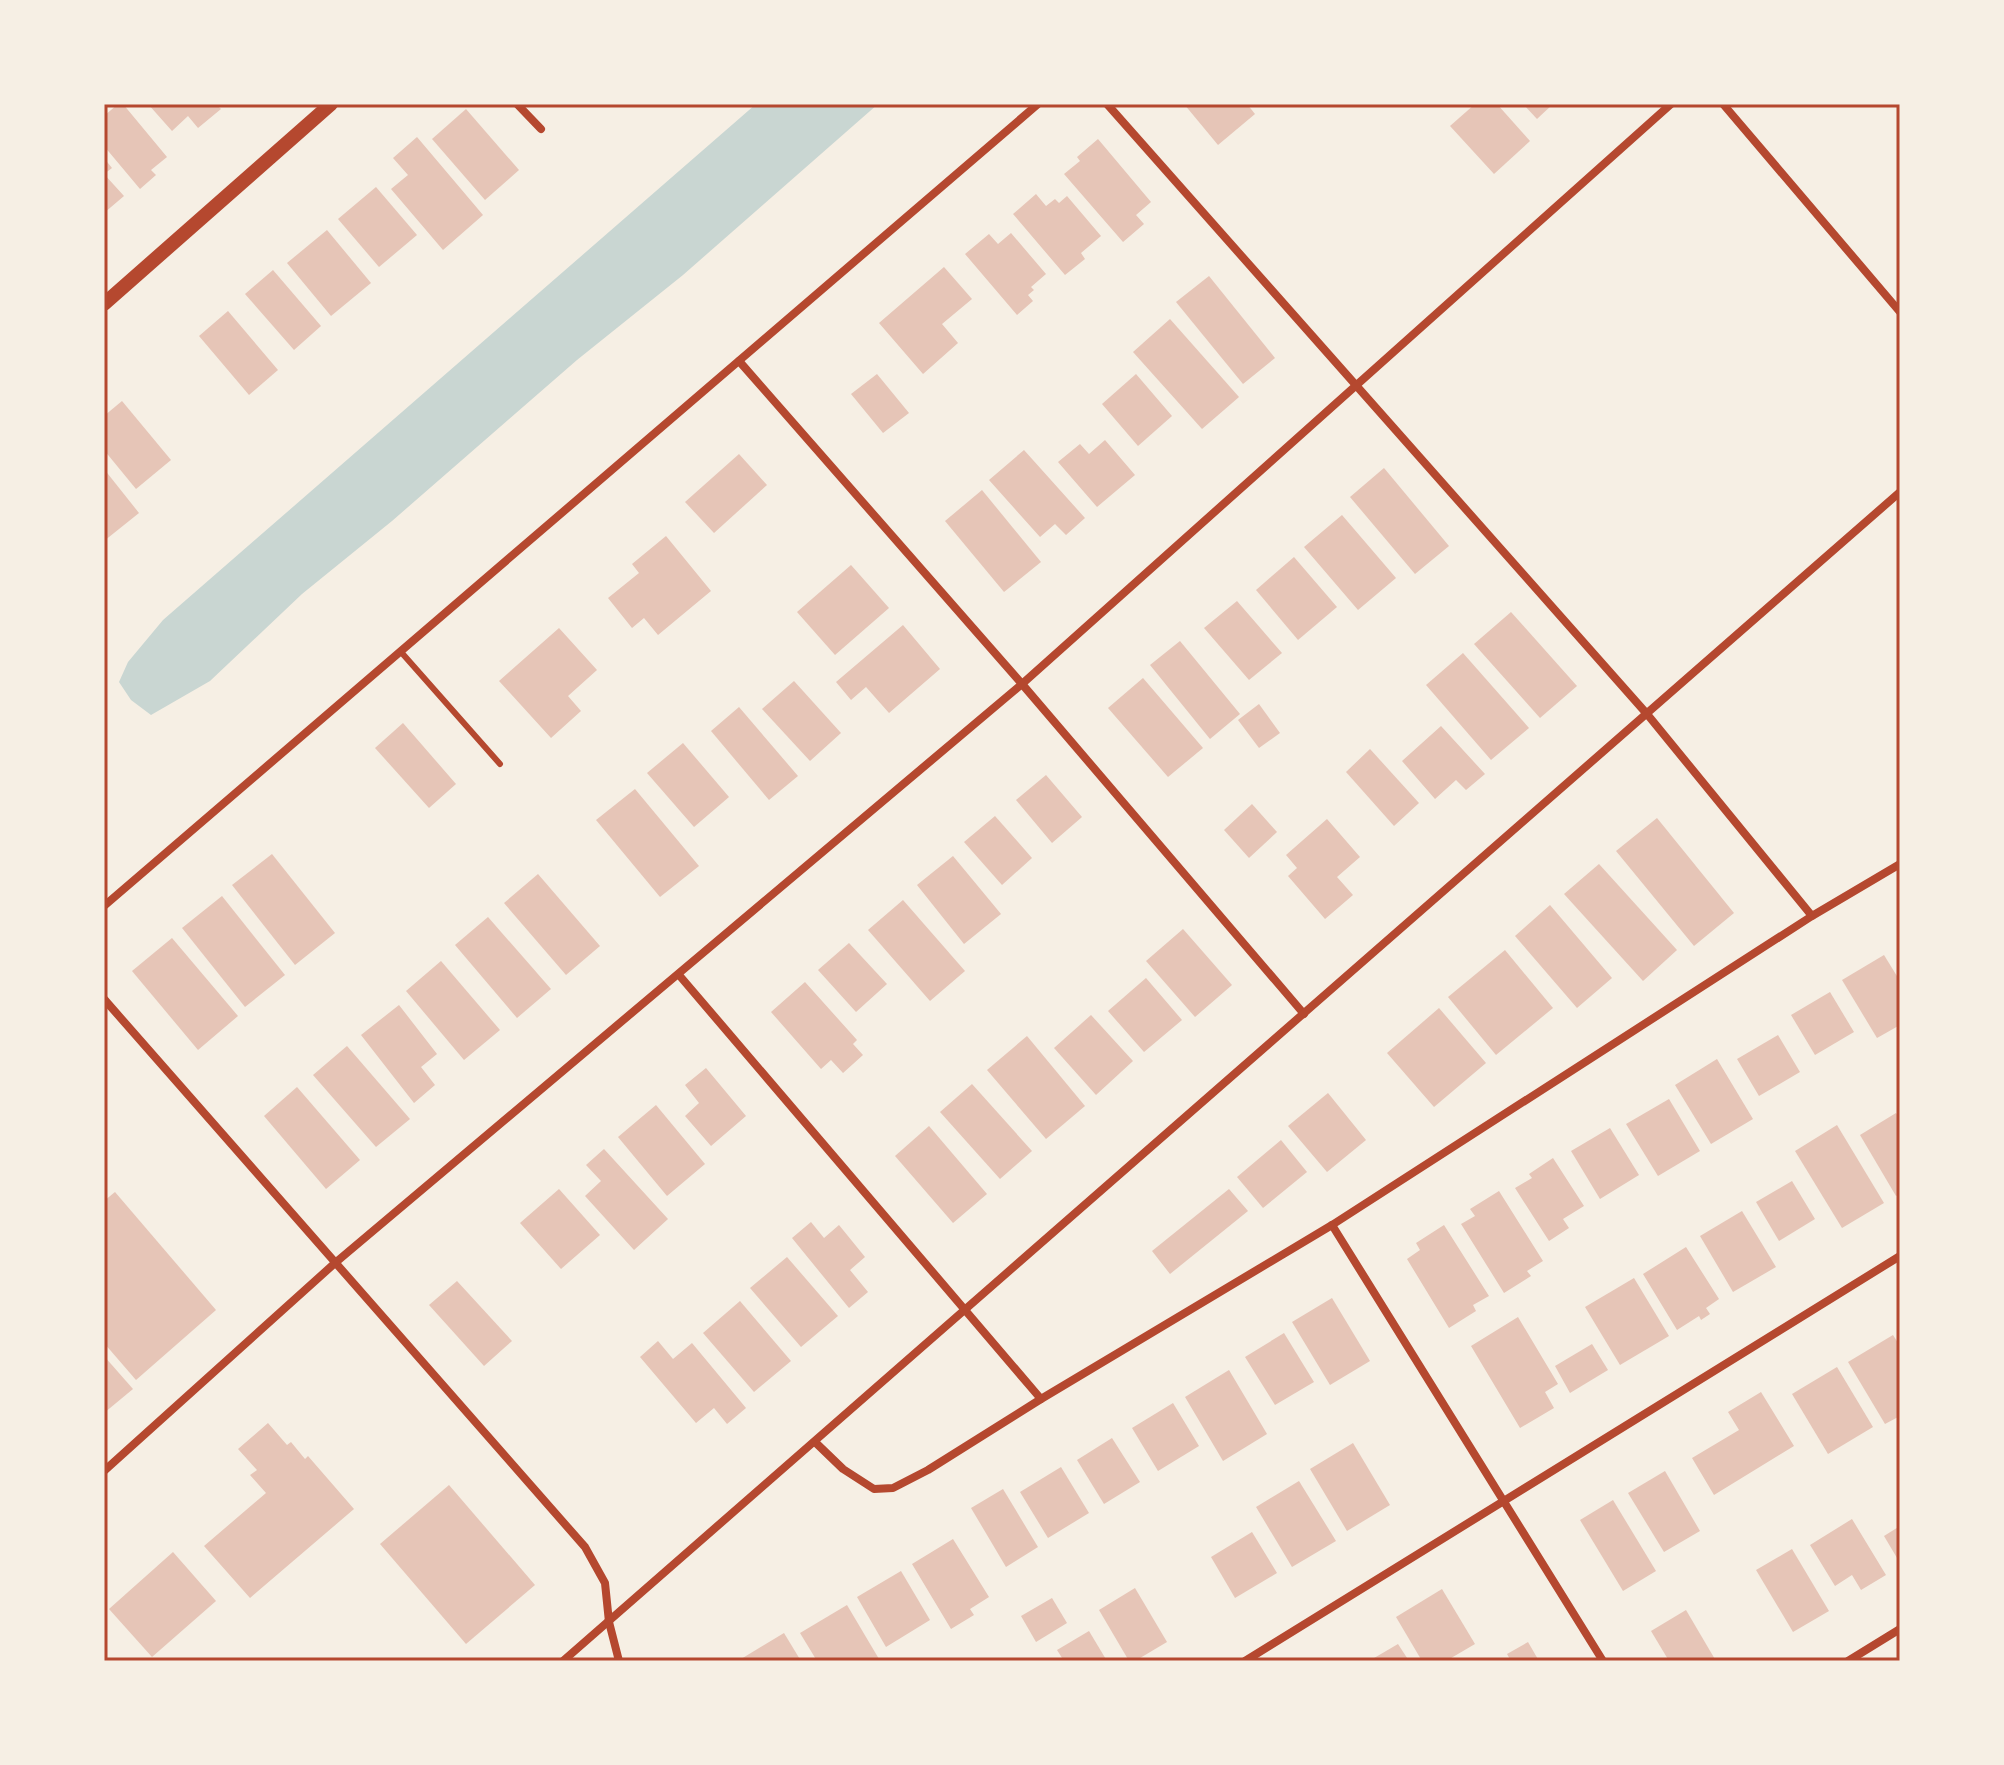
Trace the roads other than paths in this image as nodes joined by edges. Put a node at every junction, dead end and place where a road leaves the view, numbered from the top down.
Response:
1 (331, 104) edge
2 (517, 104) edge
3 (1038, 104) edge
4 (1107, 104) edge
5 (1671, 104) edge
6 (1723, 104) edge
7 (541, 129) dead end
8 (104, 304) edge
9 (1900, 312) edge
10 (739, 361) junction
11 (1357, 384) junction
12 (1900, 492) edge
13 (401, 652) junction
14 (1022, 684) junction
15 (1647, 714) junction
16 (500, 764) dead end
17 (1900, 864) edge
18 (104, 906) edge
19 (1812, 916) junction
20 (679, 975) junction
21 (104, 999) edge
22 (1304, 1014) junction
23 (1332, 1225) junction
24 (1900, 1256) edge
25 (335, 1263) junction
26 (965, 1310) junction
27 (1041, 1399) junction
28 (815, 1442) junction
29 (104, 1471) edge
30 (1505, 1502) junction
31 (609, 1622) junction
32 (1900, 1629) edge
33 (563, 1661) edge
34 (619, 1661) edge
35 (1245, 1661) edge
36 (1603, 1661) edge
37 (1848, 1661) edge

1 - 8 street
2 - 7 street
3 - 10 street
4 - 11 street
5 - 11 street
6 - 9 street
10 - 13 street
10 - 14 street
11 - 14 street
11 - 15 street
12 - 15 street
13 - 16 lane
13 - 18 street
14 - 20 street
14 - 22 street
15 - 19 street
15 - 22 street
17 - 19 street
19 - 23 street
20 - 25 street
20 - 26 street
21 - 25 street
22 - 26 street
23 - 27 street
23 - 30 street
24 - 30 street
25 - 29 street
25 - 31 street
26 - 27 street
26 - 28 street
27 - 28 street
28 - 31 street
30 - 35 street
30 - 36 street
31 - 33 street
31 - 34 street
32 - 37 street

